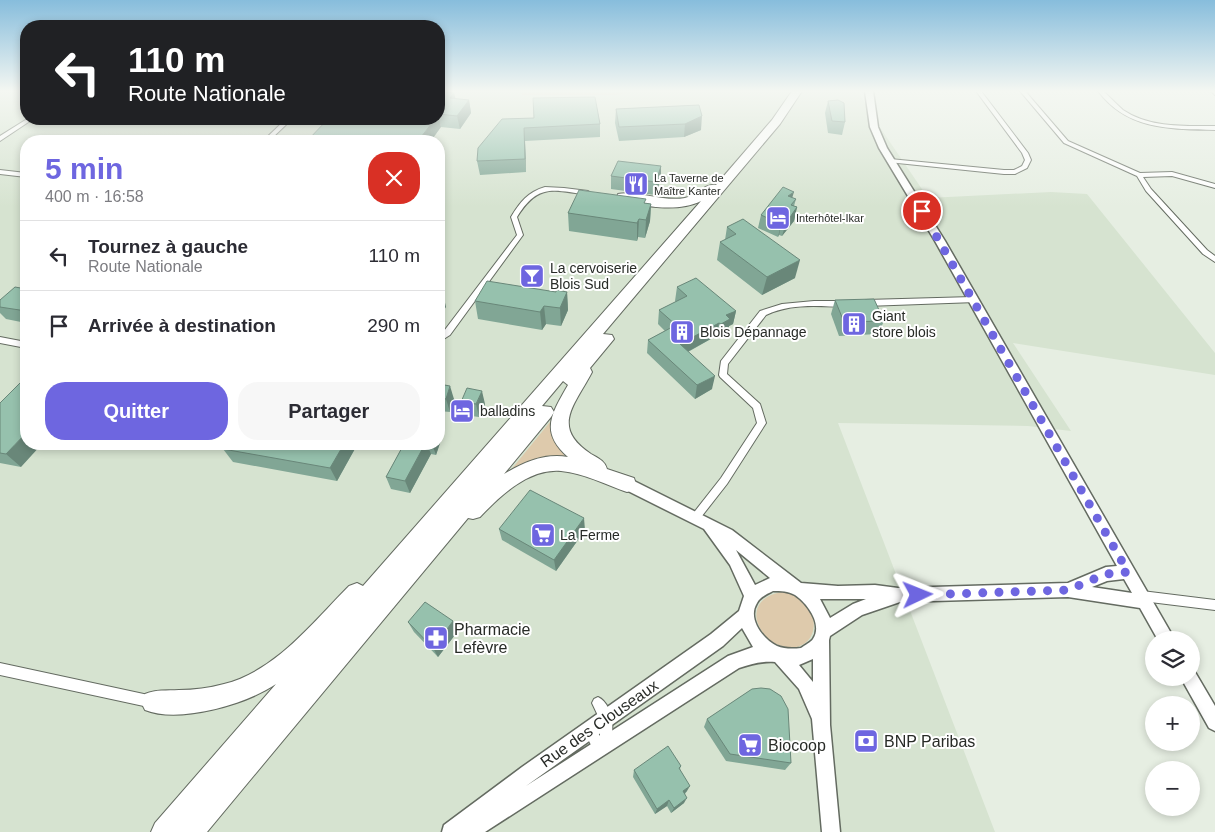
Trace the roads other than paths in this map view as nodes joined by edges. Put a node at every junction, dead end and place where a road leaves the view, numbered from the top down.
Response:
1 (14, 130) edge
2 (769, 130) edge
3 (782, 130) edge
4 (875, 130) edge
5 (1008, 130) edge
6 (1055, 130) edge
7 (0, 139) edge
8 (890, 161) junction
9 (0, 172) edge
10 (734, 172) junction
11 (20, 174) edge
12 (1139, 175) junction
13 (1215, 186) edge
14 (601, 194) joint
15 (1215, 260) edge
16 (973, 300) junction
17 (445, 334) edge
18 (0, 340) edge
19 (20, 344) edge
20 (592, 356) junction
21 (626, 484) junction
22 (439, 516) junction
23 (700, 520) junction
24 (1128, 572) junction
25 (796, 588) junction
26 (1068, 590) junction
27 (898, 595) junction
28 (752, 596) junction
29 (1143, 598) junction
30 (1215, 606) edge
31 (746, 614) junction
32 (1162, 631) edge
33 (822, 636) junction
34 (342, 652) junction
35 (777, 655) junction
36 (0, 669) edge
37 (1194, 686) edge
38 (153, 702) joint
39 (598, 703) dead end
40 (607, 719) junction
41 (1215, 722) edge
42 (821, 725) junction
43 (590, 730) junction
44 (599, 749) junction
45 (164, 832) edge
46 (190, 832) edge
47 (451, 832) edge
48 (468, 832) edge
49 (831, 832) edge

1 - 7 street
2 - 10 highway
3 - 20 highway
4 - 8 street
5 - 8 street
6 - 12 street
8 - 16 street
9 - 11 street
10 - 14 highway
10 - 22 highway
12 - 13 street
12 - 15 street
14 - 17 street
16 - 23 street
16 - 24 street
18 - 19 street
20 - 21 highway
20 - 34 highway
21 - 23 street
21 - 34 highway
22 - 38 highway
22 - 45 highway
23 - 25 street
23 - 28 street
24 - 26 street
24 - 29 street
25 - 27 street
25 - 28 street
25 - 33 street
26 - 27 street
26 - 29 street
27 - 33 street
28 - 31 street
29 - 30 street
29 - 32 street
31 - 35 street
31 - 40 street, Rue des Clouseaux
33 - 35 street
33 - 42 street
34 - 46 highway
35 - 42 street
35 - 44 street, Rue des Clouseaux
36 - 38 street
37 - 41 street
39 - 40 street
40 - 43 street, Rue des Clouseaux
40 - 44 street
42 - 49 street
43 - 44 street
43 - 47 street, Rue des Clouseaux
44 - 48 street, Rue des Clouseaux

